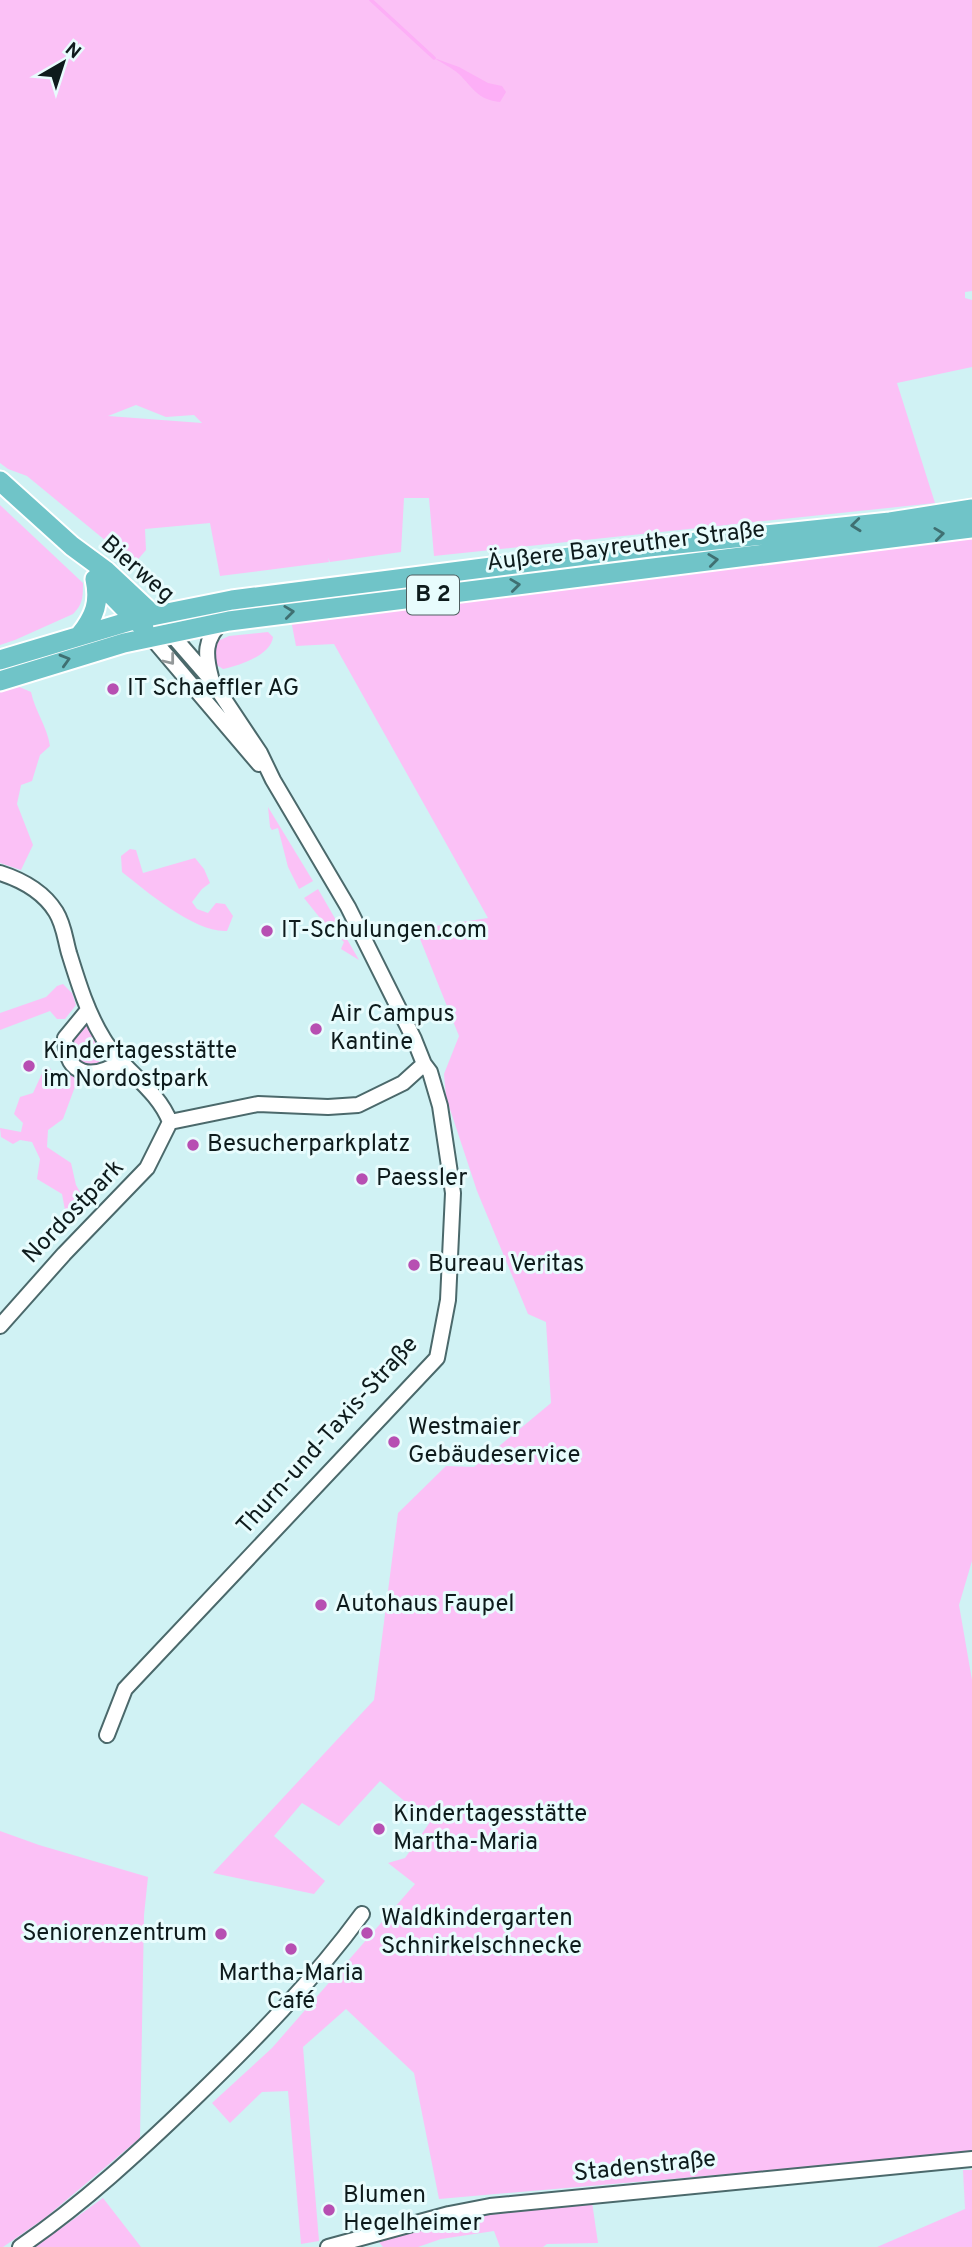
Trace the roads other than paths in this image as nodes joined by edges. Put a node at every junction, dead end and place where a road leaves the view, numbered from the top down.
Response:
1 (0, 481) edge
2 (972, 509) edge
3 (972, 528) edge
4 (72, 546) junction
5 (95, 579) junction
6 (145, 617) junction
7 (222, 622) junction
8 (161, 634) junction
9 (80, 635) junction
10 (0, 660) edge
11 (0, 681) edge
12 (212, 681) junction
13 (273, 780) junction
14 (0, 873) edge
15 (88, 1010) junction
16 (121, 1062) junction
17 (424, 1064) junction
18 (170, 1122) junction
19 (0, 1325) edge
20 (107, 1735) dead end
21 (362, 1914) dead end
22 (972, 2159) edge
23 (20, 2247) edge
24 (328, 2247) edge

1 - 4 main road, Bierweg
2 -> 6 main road, Äußere Bayreuther Straße / B 2
7 -> 3 main road, Äußere Bayreuther Straße / B 2
4 - 5 main road, Bierweg
4 - 6 main road, Bierweg
5 - 6 main road, Bierweg
5 - 9 main road
6 - 8 main road
6 - 9 main road, Äußere Bayreuther Straße / B 2
7 - 8 main road, Äußere Bayreuther Straße / B 2
7 - 12 street
11 -> 8 main road, Äußere Bayreuther Straße / B 2
8 - 12 street, Thurn-und-Taxis-Straße
8 -> 13 street, Thurn-und-Taxis-Straße
9 - 10 main road, Äußere Bayreuther Straße / B 2
12 - 13 street, Thurn-und-Taxis-Straße
13 - 17 street, Thurn-und-Taxis-Straße
14 - 15 street
15 - 16 street
15 - 16 street
16 - 18 street
17 - 18 street
17 - 20 street, Thurn-und-Taxis-Straße
18 - 19 street, Nordostpark
21 - 23 street
22 - 24 street, Stadenstraße

